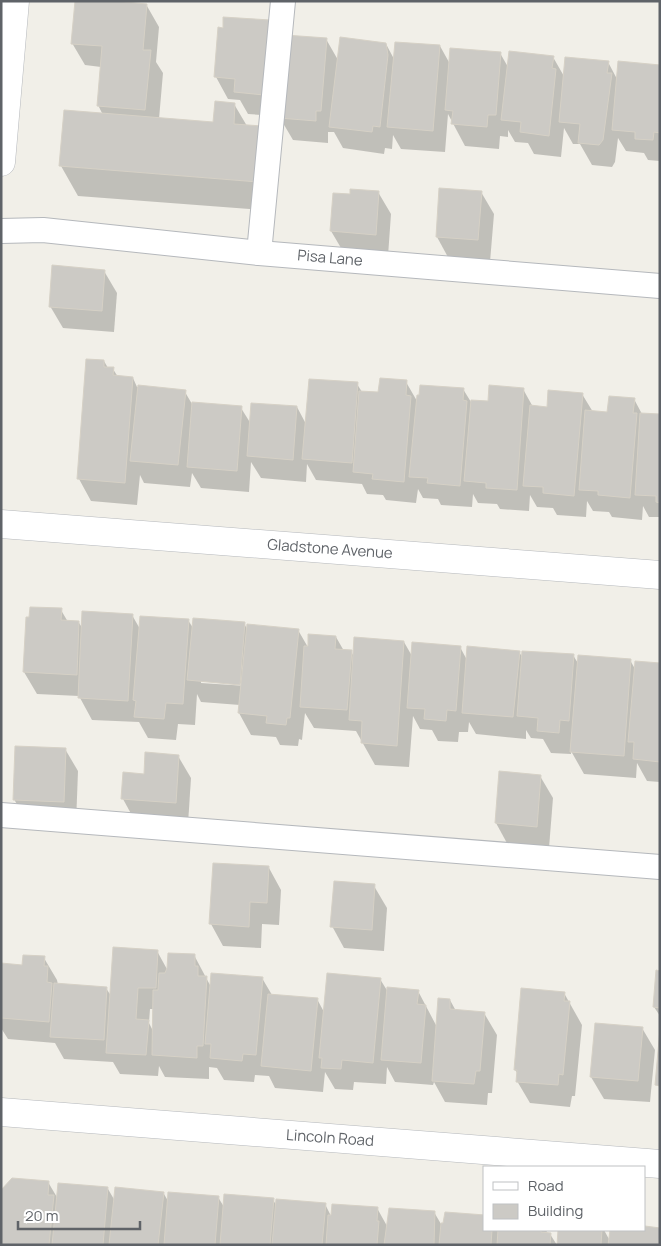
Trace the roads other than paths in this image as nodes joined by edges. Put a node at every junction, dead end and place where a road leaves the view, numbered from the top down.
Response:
1 (15, 1) edge
2 (283, 1) edge
3 (1, 162) edge
4 (1, 231) edge
5 (259, 253) junction
6 (660, 286) edge
7 (1, 524) edge
8 (660, 575) edge
9 (1, 815) edge
10 (660, 867) edge
11 (1, 1112) edge
12 (660, 1164) edge

1 - 3 street
2 - 5 lane
4 - 5 lane, Pisa Lane
5 - 6 lane, Pisa Lane
7 - 8 street, Gladstone Avenue
9 - 10 lane
11 - 12 street, Lincoln Road

